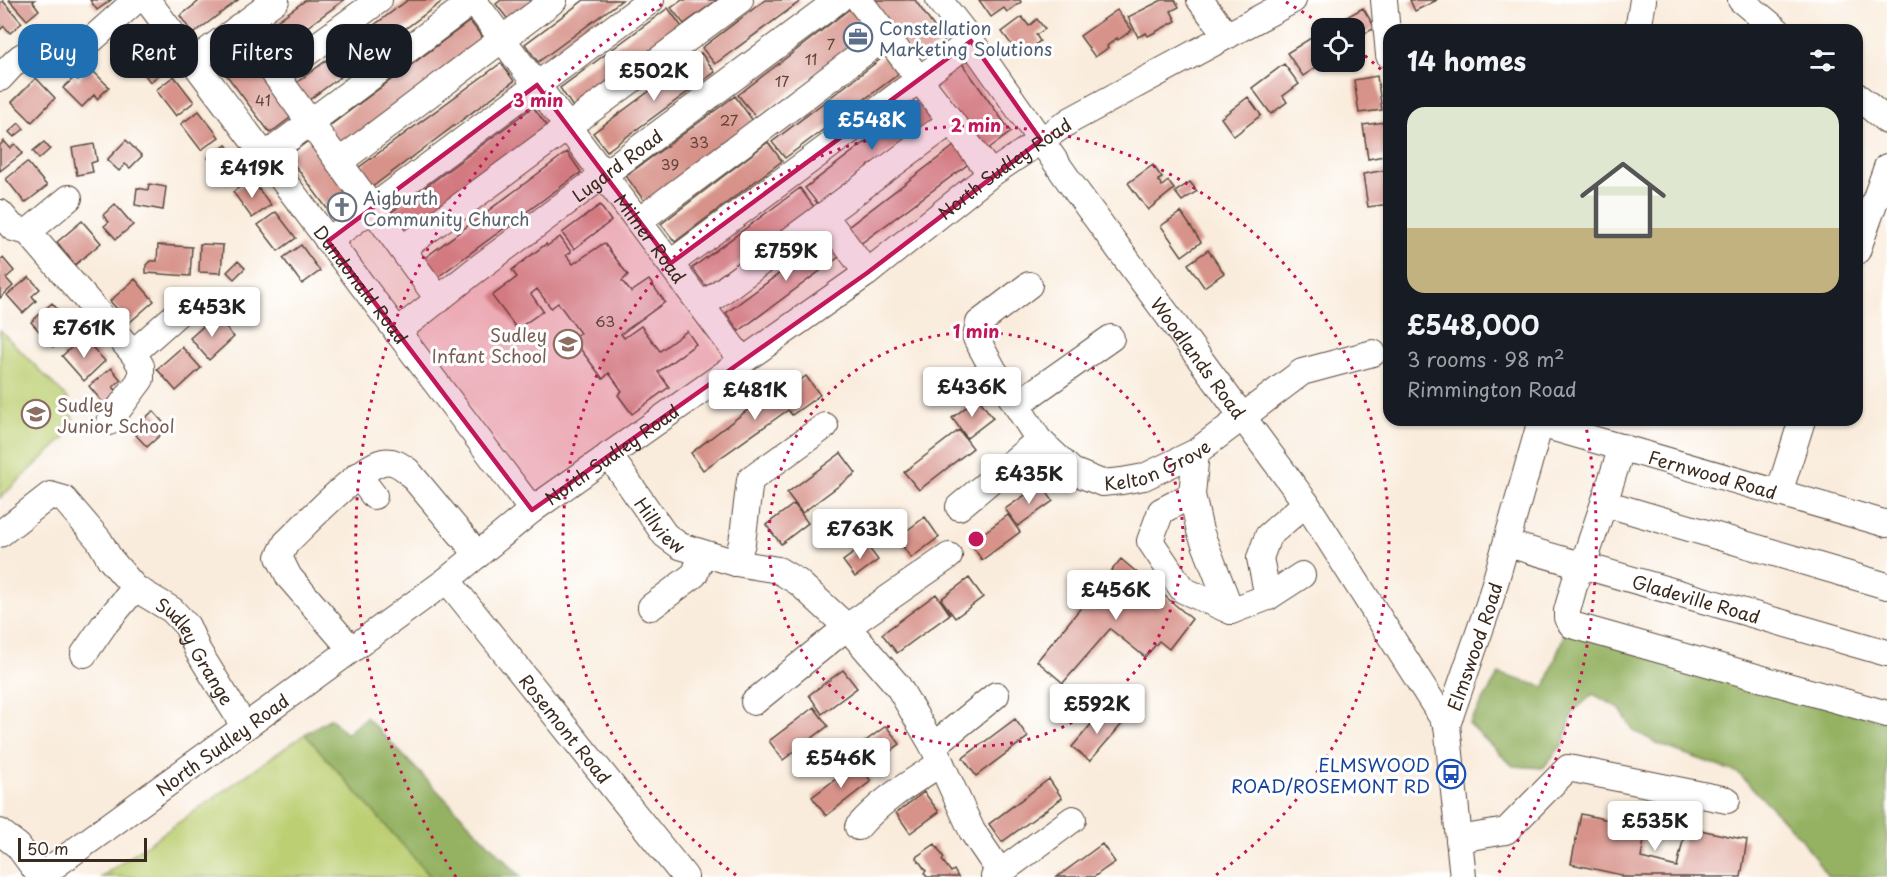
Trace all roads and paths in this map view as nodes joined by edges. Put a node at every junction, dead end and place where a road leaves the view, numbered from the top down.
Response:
1 (276, 0) edge
2 (380, 0) edge
3 (473, 0) edge
4 (554, 0) edge
5 (651, 0) edge
6 (740, 0) edge
7 (838, 0) edge
8 (859, 0) edge
9 (939, 0) edge
10 (1200, 0) edge
11 (1293, 0) edge
12 (1384, 0) edge
13 (1643, 0) edge
14 (1741, 0) edge
15 (153, 3) edge
16 (168, 24) edge
17 (243, 24) edge
18 (1386, 24) edge
19 (1639, 24) edge
20 (1770, 24) edge
21 (886, 36) junction
22 (1227, 36) junction
23 (502, 39) junction
24 (971, 41) junction
25 (314, 48) edge
26 (210, 49) edge
27 (198, 58) edge
28 (198, 66) edge
29 (0, 78) edge
30 (279, 78) edge
31 (919, 78) junction
32 (537, 85) junction
33 (1863, 101) edge
34 (310, 121) junction
35 (951, 121) junction
36 (1887, 121) edge
37 (568, 126) junction
38 (1041, 140) junction
39 (265, 156) junction
40 (339, 162) junction
41 (1887, 167) edge
42 (991, 174) junction
43 (604, 175) junction
44 (69, 198) dead end
45 (372, 207) junction
46 (0, 213) edge
47 (824, 215) junction
48 (639, 221) junction
49 (28, 232) junction
50 (1863, 233) edge
51 (328, 241) junction
52 (402, 249) junction
53 (671, 263) junction
54 (867, 273) junction
55 (1029, 285) dead end
56 (439, 300) junction
57 (702, 306) junction
58 (177, 314) dead end
59 (397, 332) junction
60 (1111, 338) dead end
61 (133, 353) junction
62 (1373, 353) dead end
63 (742, 360) junction
64 (1016, 405) junction
65 (1242, 416) junction
66 (109, 423) dead end
67 (825, 426) dead end
68 (1540, 426) edge
69 (1554, 426) edge
70 (1800, 426) edge
71 (1039, 440) junction
72 (1622, 447) junction
73 (1196, 452) junction
74 (609, 455) junction
75 (358, 475) junction
76 (1779, 493) junction
77 (1192, 495) junction
78 (374, 496) dead end
79 (1306, 503) junction
80 (1605, 503) junction
81 (959, 507) dead end
82 (532, 510) junction
83 (1887, 524) edge
84 (0, 534) edge
85 (1508, 544) junction
86 (702, 553) junction
87 (478, 555) junction
88 (949, 556) dead end
89 (736, 562) junction
90 (1582, 565) junction
91 (1302, 575) dead end
92 (447, 580) junction
93 (1887, 586) edge
94 (135, 588) junction
95 (1268, 597) junction
96 (651, 607) dead end
97 (1231, 611) junction
98 (847, 627) junction
99 (351, 649) junction
100 (1887, 653) edge
101 (77, 654) dead end
102 (996, 695) dead end
103 (754, 702) dead end
104 (1887, 714) edge
105 (1447, 725) junction
106 (244, 726) junction
107 (937, 755) junction
108 (1727, 800) dead end
109 (1073, 819) dead end
110 (858, 827) dead end
111 (0, 832) edge
112 (1459, 839) junction
113 (997, 874) edge
114 (40, 877) edge
115 (686, 877) edge
116 (1463, 877) edge

1 - 17 street
2 - 25 street
3 - 23 street, Milner Road
3 - 34 street
4 - 23 street
5 - 32 street
6 - 37 street
7 - 43 street, Lugard Road
8 - 21 street
9 - 24 street, Woodlands Road
10 - 22 street
11 - 22 street, North Sudley Road
12 - 18 street
13 - 19 street
14 - 20 street
15 - 16 street, Dundonald Road
15 - 29 street
21 - 31 street
21 - 48 street
22 - 38 street, North Sudley Road
23 - 32 street, Milner Road
23 - 40 street
24 - 31 street
24 - 38 street, Woodlands Road
26 - 27 street
28 - 39 street, Dundonald Road
30 - 34 street
31 - 35 street
31 - 53 street
32 - 37 street, Milner Road
32 - 45 street
33 - 36 street
34 - 39 street
34 - 40 street
35 - 42 street
35 - 47 street
37 - 43 street, Milner Road
37 - 52 street
38 - 42 street, North Sudley Road
38 - 65 street, Woodlands Road
39 - 51 street, Dundonald Road
40 - 45 street
41 - 50 street
42 - 54 street, North Sudley Road
43 - 48 street, Milner Road
43 - 56 street, Lugard Road
44 - 49 street
45 - 51 street
45 - 52 street
46 - 49 street
47 - 54 street
47 - 57 street
48 - 53 street, Milner Road
49 - 61 street
51 - 59 street, Dundonald Road
52 - 56 street
53 - 57 street, Milner Road
54 - 63 street, North Sudley Road
55 - 64 street, Kelton Grove
56 - 59 street, Lugard Road
57 - 63 street, Milner Road
58 - 61 street
59 - 82 street, Dundonald Road
60 - 64 street
61 - 66 street
62 - 65 street, Kelton Grove
63 - 74 street, North Sudley Road
64 - 71 street, Kelton Grove
65 - 73 street, Kelton Grove
65 - 79 street, Woodlands Road
67 - 89 street
68 - 85 street, Elmswood Road
69 - 72 street, Fernwood Road
70 - 76 street
71 - 73 street, Kelton Grove
71 - 81 street
72 - 76 street, Fernwood Road
72 - 80 street
73 - 77 street
74 - 82 street, North Sudley Road
74 - 86 street, Hillview
75 - 78 street
75 - 87 street
75 - 99 street
76 - 83 street, Fernwood Road
77 - 97 street
77 - 97 street
79 - 95 street
79 - 105 street, Woodlands Road
80 - 90 street
80 - 93 street
82 - 87 street, North Sudley Road
84 - 94 street, Sudley Grange
85 - 90 street, Gladeville Road
85 - 105 street, Elmswood Road
86 - 89 street, Hillview
86 - 96 street
87 - 92 street, North Sudley Road
88 - 98 street
89 - 98 street, Hillview
90 - 100 street, Gladeville Road
90 - 104 street
91 - 95 street
92 - 99 street, North Sudley Road
92 - 115 street, Rosemont Road
94 - 101 street, Sudley Grange
94 - 106 street, Sudley Grange
95 - 97 street
98 - 103 street
98 - 107 street, Hillview
99 - 106 street, North Sudley Road
102 - 107 street
105 - 112 street, Elmswood Road
106 - 114 street, North Sudley Road
107 - 110 street
107 - 113 street, Hillview
108 - 112 street
109 - 113 street, Hillview
111 - 114 street
112 - 116 street, Elmswood Road

